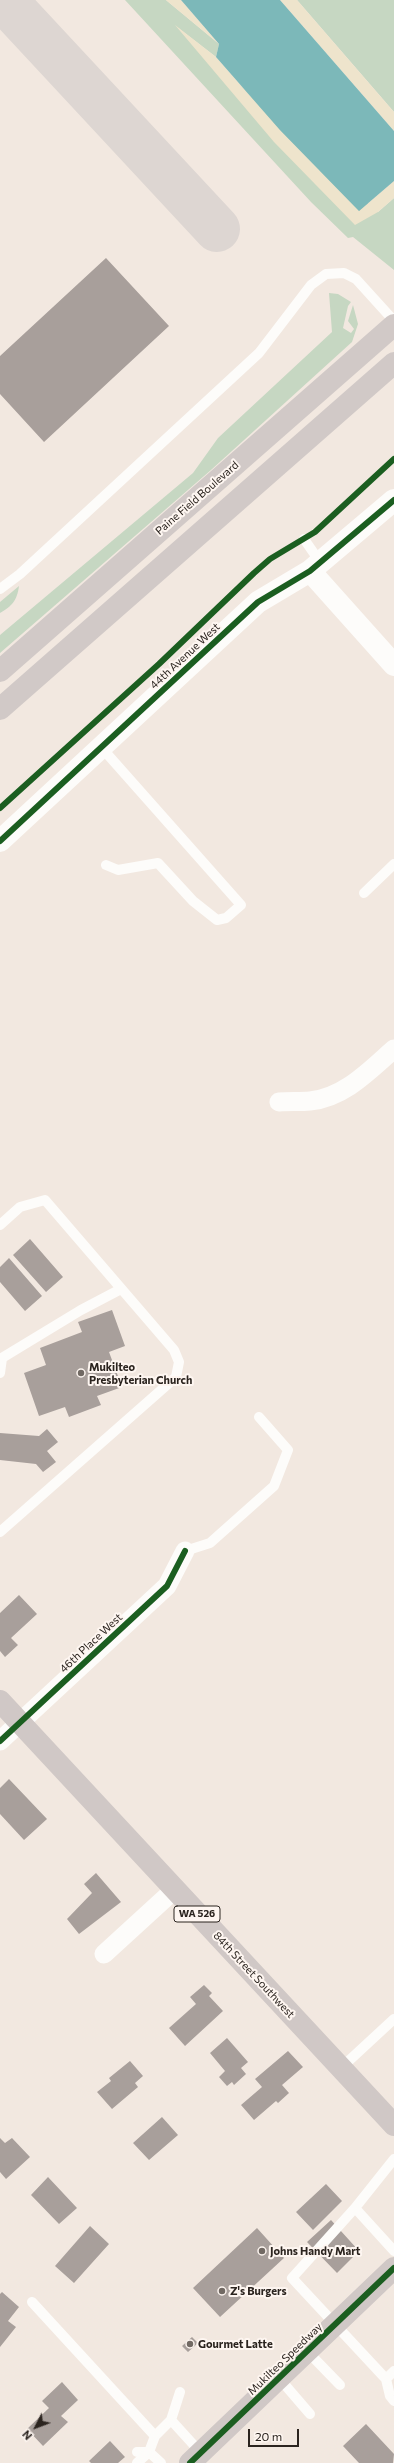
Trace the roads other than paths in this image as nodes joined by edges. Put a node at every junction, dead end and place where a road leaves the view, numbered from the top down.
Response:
1 (394, 321) edge
2 (394, 325) edge
3 (394, 363) edge
4 (394, 500) edge
5 (304, 539) dead end
6 (315, 567) junction
7 (0, 589) edge
8 (394, 665) edge
9 (0, 671) edge
10 (0, 709) edge
11 (101, 747) junction
12 (0, 841) edge
13 (394, 864) edge
14 (106, 865) dead end
15 (364, 894) dead end
16 (394, 1049) edge
17 (279, 1102) dead end
18 (0, 1225) edge
19 (122, 1289) junction
20 (0, 1373) edge
21 (259, 1418) dead end
22 (0, 1532) edge
23 (185, 1551) joint
24 (0, 1700) edge
25 (20, 1722) junction
26 (0, 1741) edge
27 (174, 1890) junction
28 (104, 1954) dead end
29 (394, 2019) edge
30 (341, 2068) junction
31 (394, 2125) edge
32 (394, 2160) edge
33 (355, 2208) junction
34 (394, 2251) edge
35 (394, 2268) edge
36 (32, 2302) dead end
37 (335, 2325) junction
38 (308, 2351) junction
39 (394, 2371) edge
40 (279, 2378) junction
41 (386, 2379) junction
42 (340, 2385) dead end
43 (180, 2392) dead end
44 (394, 2401) edge
45 (310, 2414) dead end
46 (171, 2420) junction
47 (155, 2436) junction
48 (137, 2452) dead end
49 (149, 2452) junction
50 (195, 2458) edge
51 (137, 2463) edge
52 (161, 2463) edge

1 - 7 lane
2 - 9 highway, Paine Field Boulevard
3 - 10 highway
4 - 6 street, 44th Avenue West
5 - 6 lane
6 - 8 street
6 - 11 street, 44th Avenue West
11 - 12 street, 44th Avenue West
11 - 14 lane
13 - 15 lane
16 - 17 street
18 - 19 lane
19 - 20 lane
19 - 22 lane
21 - 23 lane
23 - 25 street, 46th Place West
24 - 25 main road, 84th Street Southwest / WA 526
25 - 26 street, 46th Place West
25 - 27 main road, 84th Street Southwest / WA 526
27 - 28 street
27 - 30 main road, 84th Street Southwest / WA 526
29 - 30 lane
30 - 31 main road, 84th Street Southwest / WA 526
32 - 33 lane
33 - 34 lane
33 - 37 lane
35 - 37 main road, Mukilteo Speedway
36 - 47 lane
37 - 38 main road, Mukilteo Speedway
37 - 41 lane
38 - 40 main road, Mukilteo Speedway
38 - 42 lane
39 - 41 lane
40 - 45 lane
40 - 50 main road, Mukilteo Speedway
41 - 44 lane
43 - 46 lane
46 - 47 lane
46 - 50 lane
47 - 49 lane
48 - 49 lane
49 - 51 lane
49 - 52 lane

